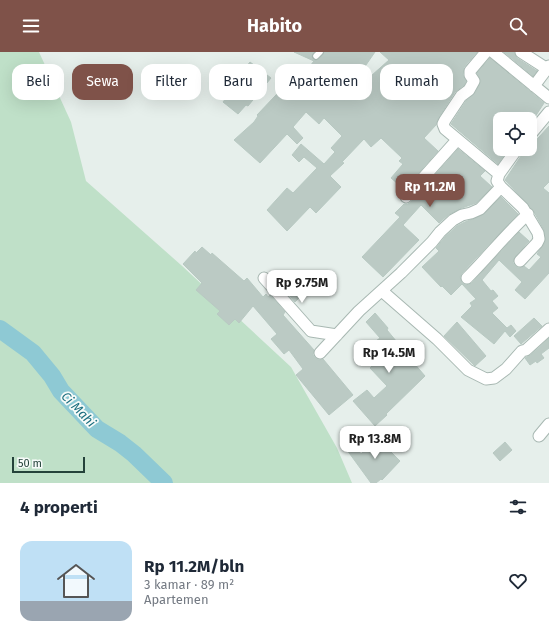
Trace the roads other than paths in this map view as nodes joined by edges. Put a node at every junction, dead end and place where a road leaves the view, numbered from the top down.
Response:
1 (486, 52) edge
2 (521, 52) edge
3 (497, 53) edge
4 (548, 68) edge
5 (534, 86) junction
6 (549, 98) edge
7 (549, 112) edge
8 (537, 127) edge
9 (457, 140) junction
10 (512, 156) edge
11 (499, 174) junction
12 (501, 187) junction
13 (406, 197) dead end
14 (528, 214) junction
15 (520, 261) dead end
16 (264, 278) dead end
17 (467, 278) dead end
18 (382, 291) junction
19 (549, 329) edge
20 (337, 335) junction
21 (320, 352) dead end
22 (549, 424) edge
23 (539, 436) dead end

1 - 9 street
2 - 4 street
3 - 5 street
4 - 5 street
5 - 6 street
7 - 8 street
9 - 11 street
9 - 13 street
10 - 11 street
11 - 12 street
12 - 14 street
12 - 18 street
14 - 15 street
14 - 17 street
16 - 20 street
18 - 19 street
18 - 20 street
20 - 21 street
22 - 23 street

